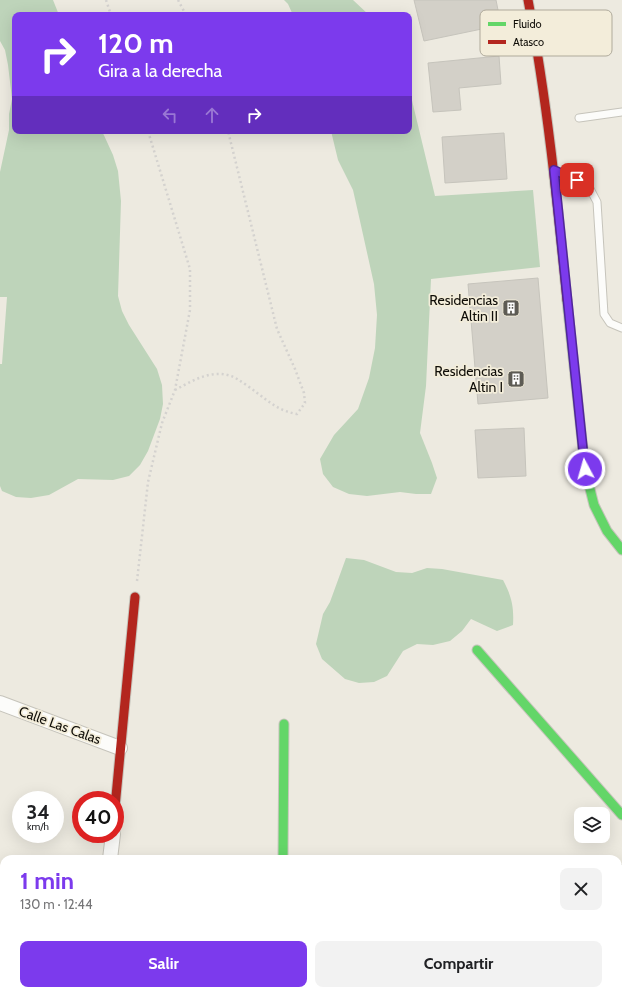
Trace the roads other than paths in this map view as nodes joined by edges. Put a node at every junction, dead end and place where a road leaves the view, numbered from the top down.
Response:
1 (528, 0) edge
2 (530, 10) edge
3 (539, 56) edge
4 (622, 112) edge
5 (578, 118) dead end
6 (554, 170) junction
7 (622, 328) edge
8 (622, 550) edge
9 (135, 598) road end
10 (477, 650) dead end
11 (0, 703) edge
12 (284, 724) dead end
13 (120, 748) junction
14 (116, 791) edge
15 (622, 815) edge
16 (112, 843) edge
17 (110, 855) edge
18 (283, 855) edge

1 - 2 street
3 - 6 street
4 - 5 lane
6 - 7 lane
6 - 8 street
9 - 13 street
10 - 15 street
11 - 13 street, Calle Las Calas
12 - 18 street
13 - 14 street
16 - 17 street

